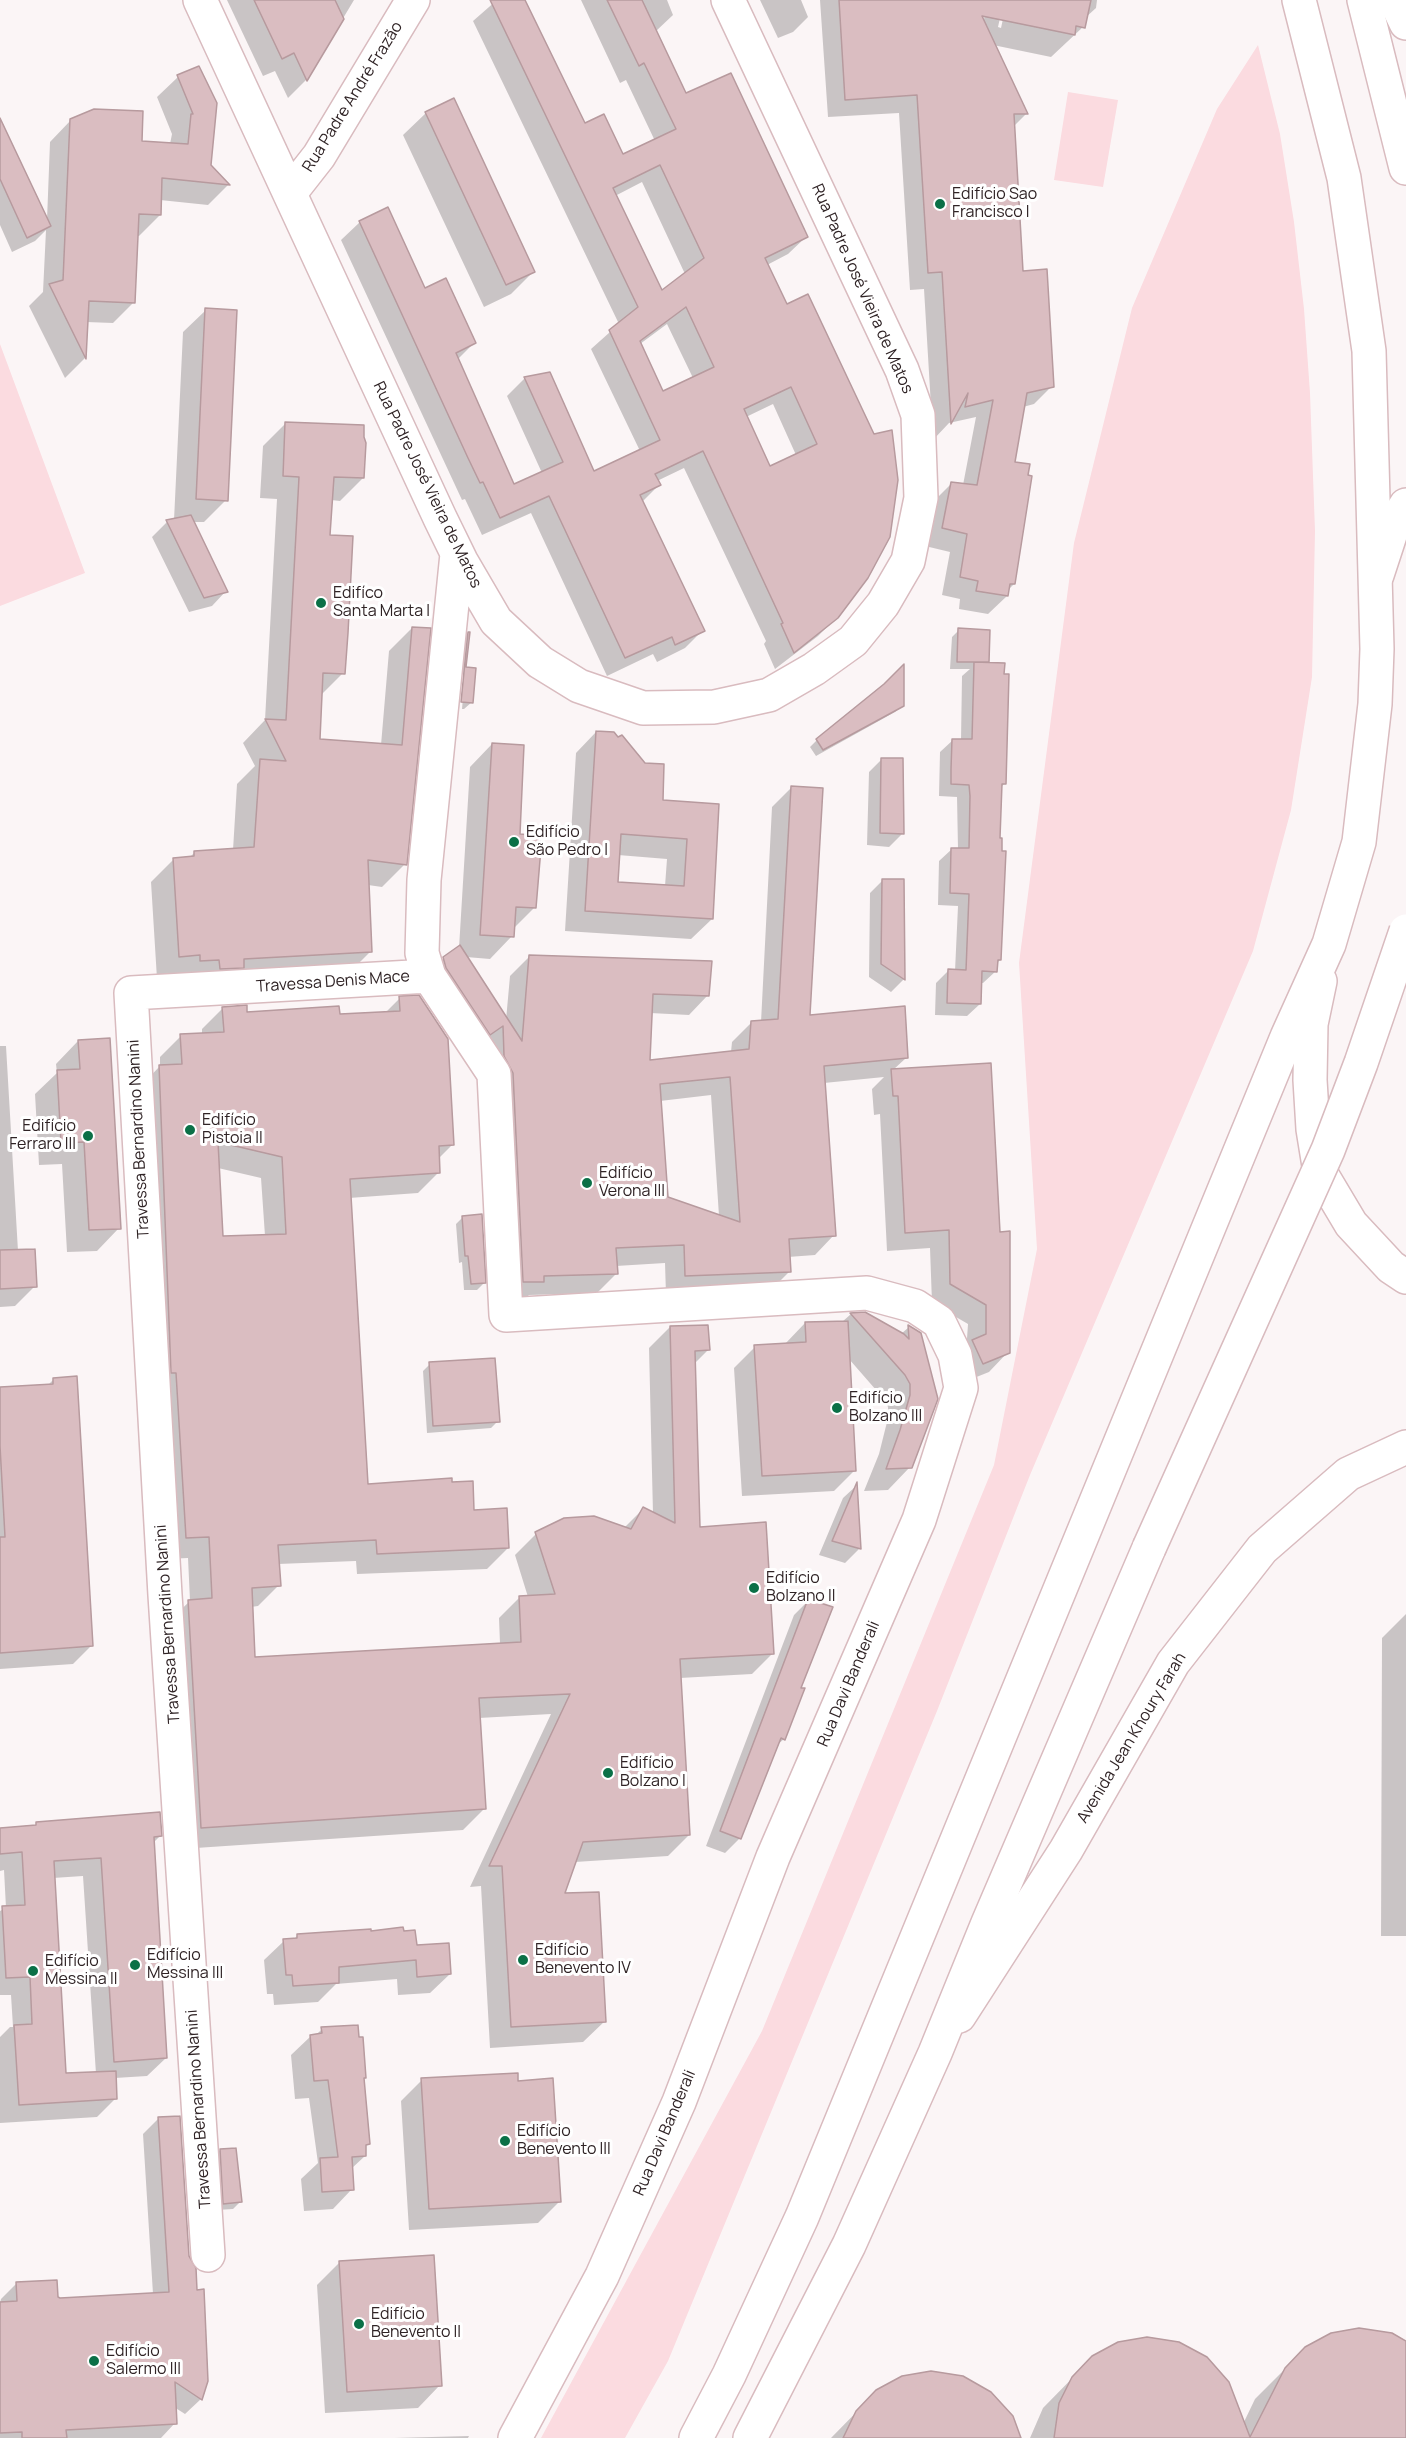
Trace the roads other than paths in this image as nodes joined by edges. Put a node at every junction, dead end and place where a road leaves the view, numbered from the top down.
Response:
1 (200, 0) edge
2 (413, 0) edge
3 (728, 0) edge
4 (1299, 0) edge
5 (1374, 1) edge
6 (1406, 23) edge
7 (1406, 168) edge
8 (290, 193) junction
9 (1406, 505) edge
10 (457, 554) junction
11 (1377, 575) junction
12 (1406, 931) edge
13 (1329, 944) junction
14 (429, 976) junction
15 (131, 993) joint
16 (1406, 1277) edge
17 (506, 1315) joint
18 (1406, 1448) edge
19 (935, 2053) junction
20 (208, 2255) dead end
21 (759, 2430) edge
22 (515, 2438) edge
23 (696, 2438) edge

1 - 8 street, Rua Padre José Vieira de Matos
2 - 8 street, Rua Padre André Frazão
3 - 10 street, Rua Padre José Vieira de Matos
4 - 11 street
5 - 6 street
5 - 7 street
8 - 10 street, Rua Padre José Vieira de Matos
9 - 11 street
10 - 14 street
11 - 13 street
12 - 19 street, bridge
13 - 16 street
13 - 23 street
14 - 15 street, Travessa Denis Mace
14 - 17 street, Travessa Denis Mace
15 - 20 street, Travessa Bernardino Nanini
17 - 22 street, Rua Davi Banderali
18 - 19 street, Avenida Jean Khoury Farah
19 - 21 street

